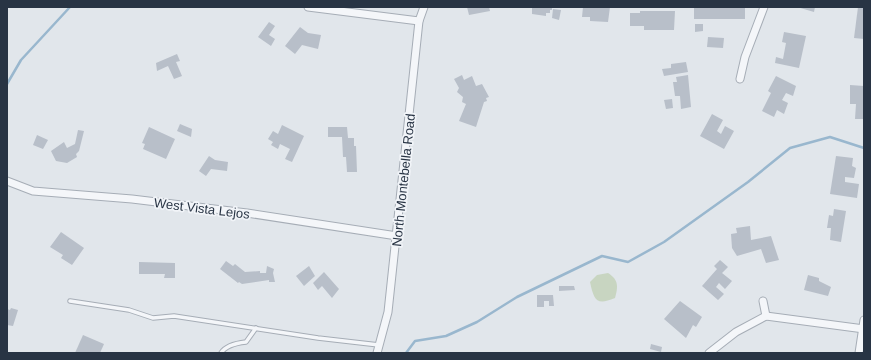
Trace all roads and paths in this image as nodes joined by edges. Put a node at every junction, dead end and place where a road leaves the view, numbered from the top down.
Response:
1 (308, 7) edge
2 (424, 7) edge
3 (764, 7) edge
4 (419, 21) junction
5 (740, 79) dead end
6 (7, 181) edge
7 (397, 236) junction
8 (70, 301) dead end
9 (763, 301) dead end
10 (766, 316) junction
11 (864, 320) edge
12 (256, 328) junction
13 (863, 329) edge
14 (379, 345) junction
15 (221, 353) edge
16 (377, 353) edge
17 (709, 353) edge
18 (859, 353) edge

1 - 4 street
2 - 4 street, North Montebella Road
3 - 5 street
4 - 7 street, North Montebella Road
6 - 7 street, West Vista Lejos
7 - 14 street, North Montebella Road
8 - 12 lane
9 - 10 street
10 - 13 street
10 - 17 street
11 - 13 street
12 - 14 lane
12 - 15 lane
13 - 18 street
14 - 16 street, North Montebella Road

